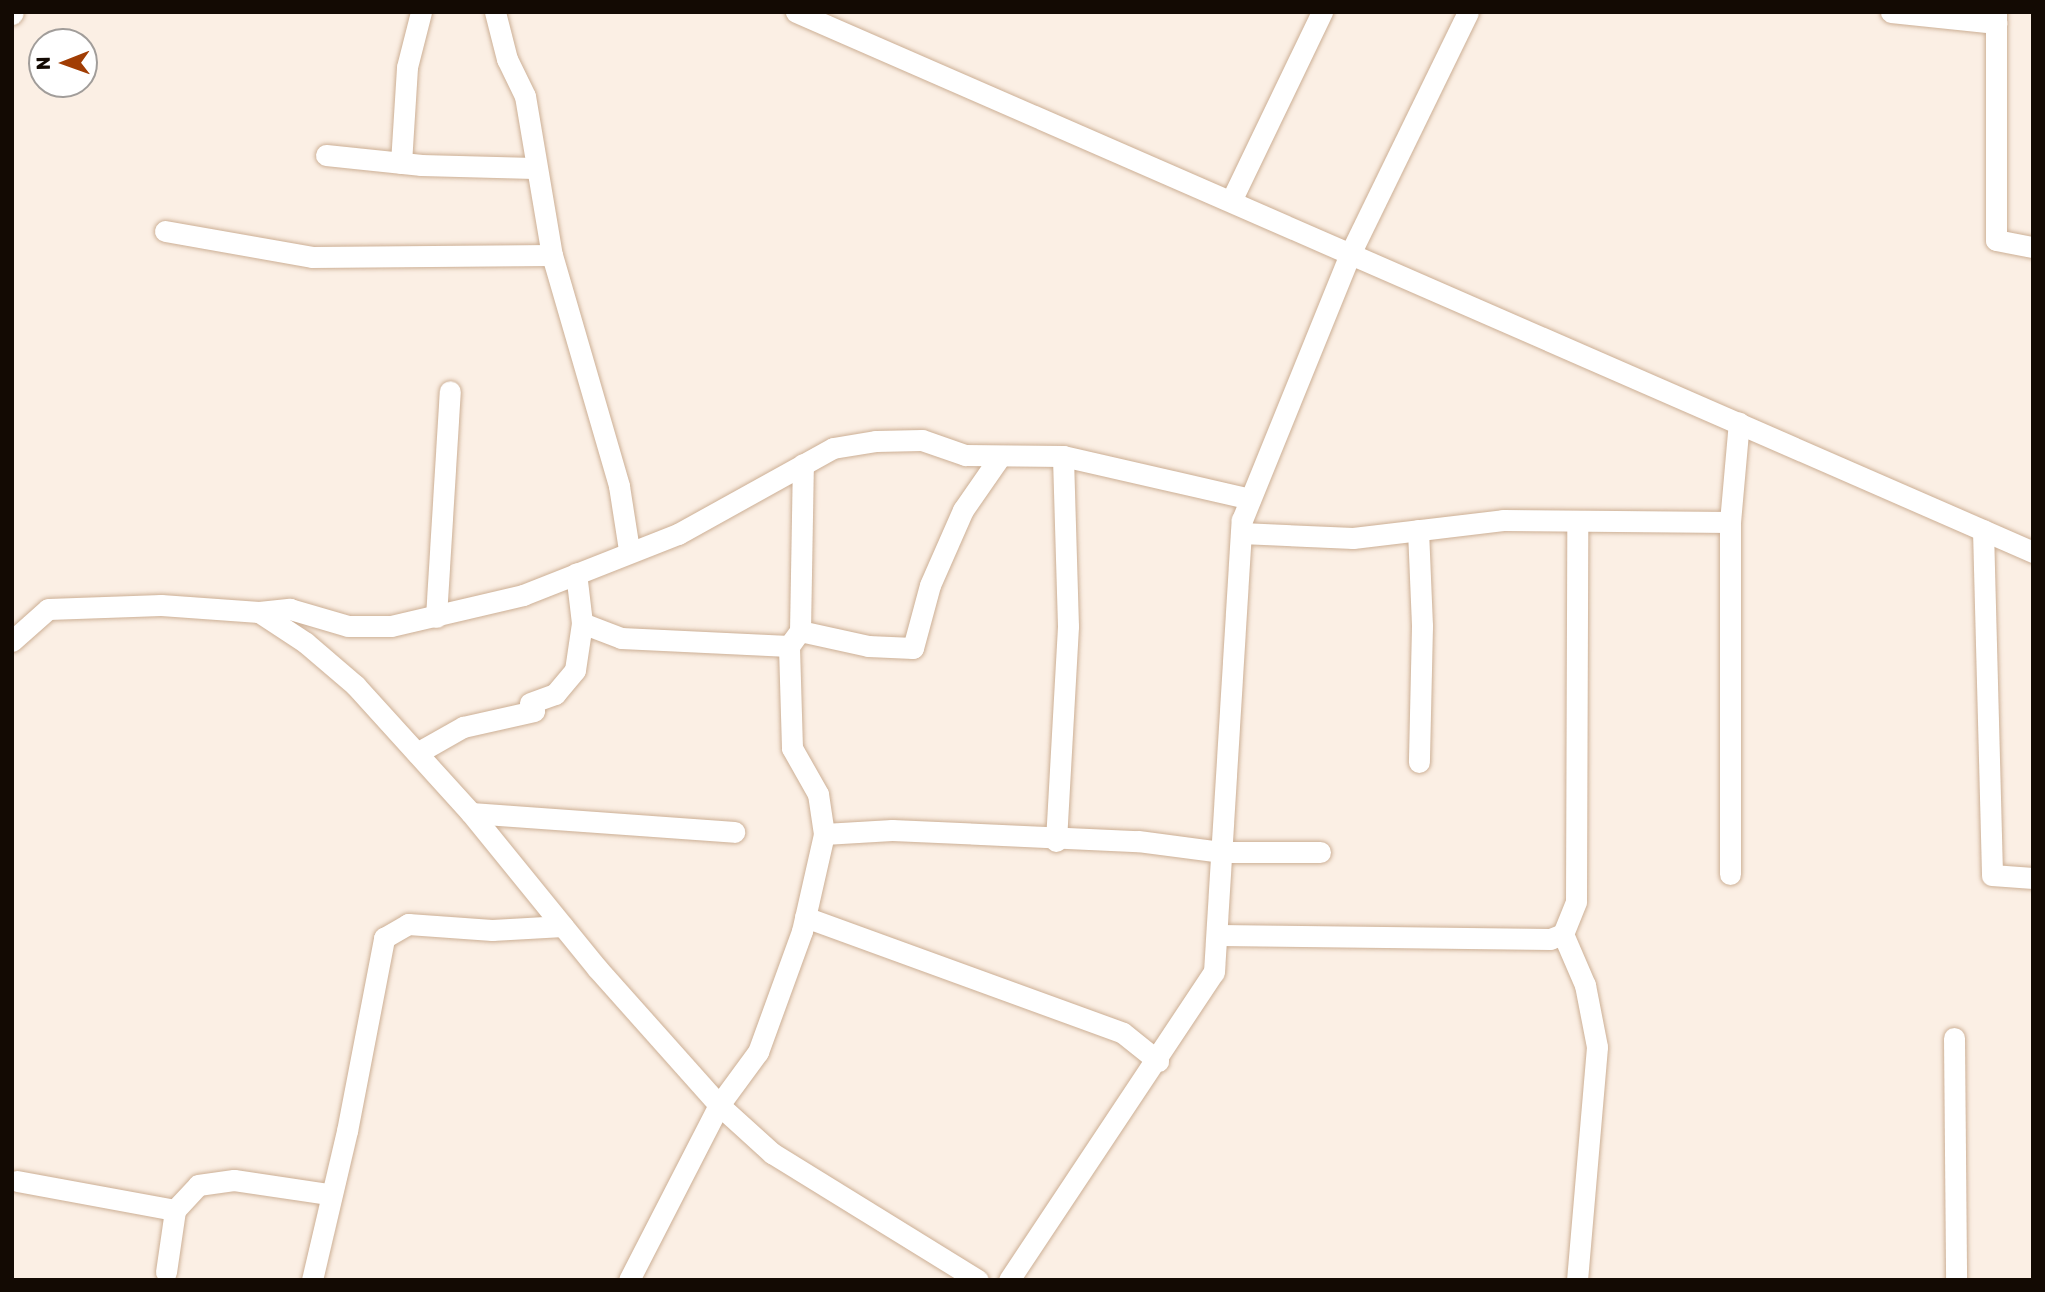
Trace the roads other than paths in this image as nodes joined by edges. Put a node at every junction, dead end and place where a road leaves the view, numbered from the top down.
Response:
1 (421, 12) edge
2 (495, 12) edge
3 (796, 12) edge
4 (1322, 12) edge
5 (1468, 12) edge
6 (1891, 12) edge
7 (1996, 18) edge
8 (326, 155) dead end
9 (401, 163) junction
10 (534, 168) junction
11 (1231, 201) junction
12 (164, 231) dead end
13 (2033, 247) edge
14 (1351, 252) junction
15 (552, 255) junction
16 (450, 391) dead end
17 (1739, 422) junction
18 (1063, 456) junction
19 (999, 458) junction
20 (803, 464) junction
21 (1250, 499) junction
22 (1577, 521) junction
23 (1730, 522) junction
24 (1418, 530) junction
25 (1983, 530) junction
26 (1241, 533) junction
27 (629, 550) junction
28 (2032, 551) edge
29 (576, 573) junction
30 (259, 612) junction
31 (436, 617) junction
32 (582, 624) junction
33 (795, 639) junction
34 (12, 641) edge
35 (417, 753) junction
36 (1419, 762) dead end
37 (471, 813) junction
38 (734, 832) dead end
39 (824, 834) junction
40 (1056, 841) junction
41 (1222, 852) junction
42 (1320, 852) dead end
43 (1730, 874) dead end
44 (2033, 878) edge
45 (805, 917) junction
46 (563, 926) junction
47 (1563, 934) junction
48 (1219, 935) junction
49 (1954, 1038) dead end
50 (1158, 1061) junction
51 (719, 1105) junction
52 (17, 1181) dead end
53 (329, 1194) junction
54 (175, 1210) junction
55 (166, 1272) dead end
56 (312, 1280) edge
57 (629, 1280) edge
58 (978, 1280) edge
59 (1009, 1280) edge
60 (1577, 1280) edge
61 (1956, 1280) edge

1 - 9 street
2 - 10 street
3 - 11 street
4 - 11 street
5 - 14 street
6 - 7 street
7 - 13 street
8 - 9 street
9 - 10 street
10 - 15 street
11 - 14 street
12 - 15 street
14 - 17 street
14 - 21 street
15 - 27 street
16 - 31 street
17 - 23 street
17 - 25 street
18 - 19 street
18 - 21 street
18 - 40 street
19 - 20 street
19 - 33 street
20 - 27 street
20 - 33 street
21 - 26 street
22 - 23 street
22 - 24 street
22 - 47 street
23 - 43 street
24 - 26 street
24 - 36 street
25 - 28 street
25 - 44 street
26 - 41 street
27 - 29 street
29 - 31 street
29 - 32 street
30 - 31 street
30 - 34 street
30 - 35 street
32 - 33 street
32 - 35 street
33 - 39 street
35 - 37 street
37 - 38 street
37 - 46 street
39 - 40 street
39 - 45 street
40 - 41 street
41 - 42 street
41 - 48 street
45 - 50 street
45 - 51 street
46 - 51 street
46 - 53 street
47 - 48 street
47 - 60 street
48 - 50 street
49 - 61 street
50 - 59 street
51 - 57 street
51 - 58 street
52 - 54 street
53 - 54 street
53 - 56 street
54 - 55 street

